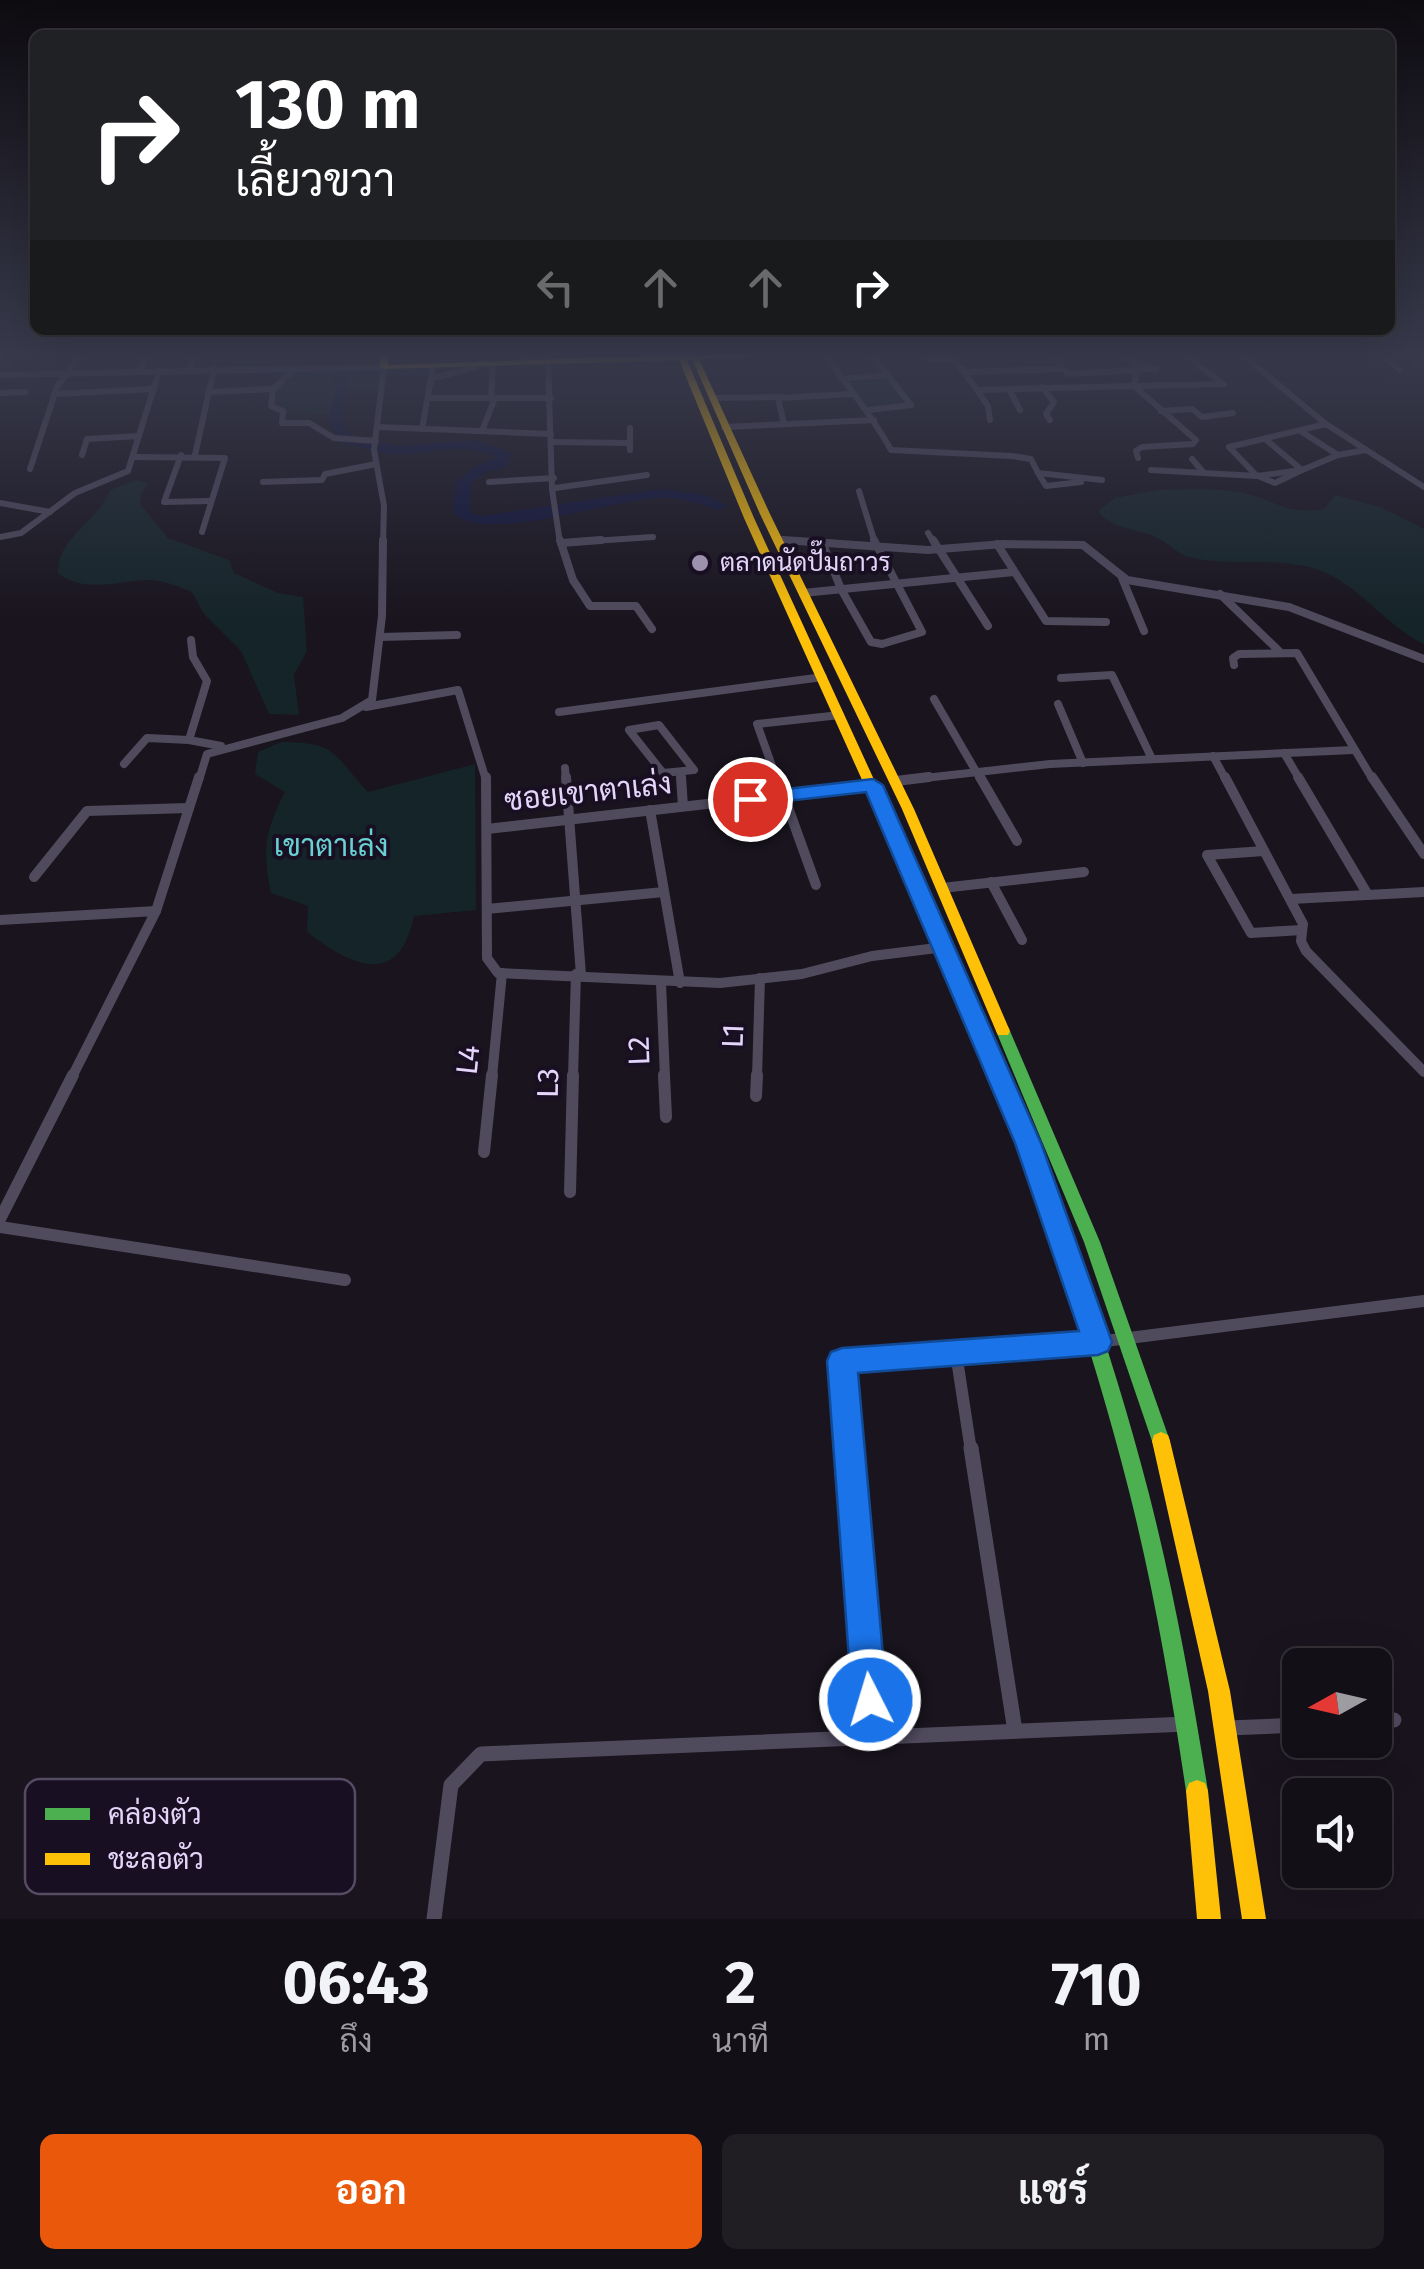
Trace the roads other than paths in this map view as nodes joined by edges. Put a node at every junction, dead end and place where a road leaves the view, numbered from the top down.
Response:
1 (38, 443) edge
2 (86, 443) edge
3 (137, 443) edge
4 (198, 443) edge
5 (325, 443) edge
6 (369, 443) edge
7 (551, 443) edge
8 (596, 443) edge
9 (630, 443) edge
10 (718, 443) edge
11 (732, 443) edge
12 (887, 443) edge
13 (1179, 443) edge
14 (1249, 443) edge
15 (1269, 443) edge
16 (1319, 443) edge
17 (1355, 443) edge
18 (375, 444) joint
19 (322, 448) dead end
20 (1366, 450) junction
21 (82, 455) dead end
22 (181, 455) junction
23 (195, 455) junction
24 (1338, 455) junction
25 (134, 457) junction
26 (1138, 458) dead end
27 (1192, 459) dead end
28 (376, 464) junction
29 (30, 469) dead end
30 (1151, 470) dead end
31 (1302, 470) junction
32 (1038, 472) junction
33 (1204, 473) junction
34 (646, 475) dead end
35 (1258, 476) junction
36 (554, 478) junction
37 (262, 482) dead end
38 (489, 482) dead end
39 (1424, 487) edge
40 (554, 488) junction
41 (859, 491) dead end
42 (209, 501) junction
43 (0, 503) edge
44 (50, 512) junction
45 (202, 532) dead end
46 (928, 533) dead end
47 (0, 536) edge
48 (653, 537) dead end
49 (776, 540) junction
50 (822, 542) junction
51 (562, 543) junction
52 (997, 544) junction
53 (876, 546) junction
54 (936, 550) junction
55 (1014, 572) junction
56 (955, 577) junction
57 (1122, 578) junction
58 (897, 583) junction
59 (841, 589) junction
60 (802, 593) junction
61 (1219, 593) junction
62 (1106, 622) dead end
63 (988, 626) dead end
64 (652, 629) dead end
65 (1144, 631) dead end
66 (458, 635) dead end
67 (380, 637) junction
68 (191, 640) dead end
69 (1281, 654) junction
70 (1424, 659) edge
71 (1234, 665) dead end
72 (823, 677) junction
73 (1060, 678) dead end
74 (934, 698) dead end
75 (1058, 704) dead end
76 (366, 708) junction
77 (559, 712) dead end
78 (840, 715) junction
79 (190, 740) junction
80 (221, 746) junction
81 (1353, 750) junction
82 (1284, 753) junction
83 (1213, 756) junction
84 (1152, 760) junction
85 (1083, 763) junction
86 (124, 764) dead end
87 (565, 768) dead end
88 (978, 771) junction
89 (682, 774) junction
90 (896, 781) junction
91 (873, 785) junction
92 (783, 795) junction
93 (682, 806) junction
94 (190, 808) junction
95 (650, 810) junction
96 (568, 820) junction
97 (487, 829) junction
98 (1017, 841) dead end
99 (1264, 851) junction
100 (1424, 854) edge
101 (1084, 872) dead end
102 (34, 877) dead end
103 (991, 882) junction
104 (816, 885) dead end
105 (942, 888) junction
106 (664, 892) junction
107 (1424, 892) edge
108 (1368, 895) junction
109 (1291, 899) junction
110 (575, 900) junction
111 (487, 909) junction
112 (156, 911) junction
113 (0, 920) edge
114 (1302, 930) junction
115 (1022, 940) dead end
116 (945, 947) junction
117 (502, 973) junction
118 (578, 975) junction
119 (760, 978) junction
120 (661, 982) junction
121 (680, 983) junction
122 (1424, 1072) edge
123 (756, 1096) dead end
124 (666, 1117) dead end
125 (484, 1152) dead end
126 (570, 1192) dead end
127 (0, 1219) edge
128 (0, 1227) edge
129 (345, 1280) dead end
130 (1424, 1301) edge
131 (1126, 1338) junction
132 (1098, 1342) junction
133 (956, 1353) junction
134 (1188, 1724) junction
135 (1282, 1726) edge
136 (1226, 1728) junction
137 (1015, 1732) junction
138 (872, 1738) junction
139 (434, 1919) edge
140 (445, 1919) edge
141 (1209, 1919) edge
142 (1254, 1919) edge

1 - 29 street
2 - 21 street
3 - 25 street
4 - 23 street
5 - 19 street
6 - 18 street
7 - 36 street
8 - 9 street
10 - 72 main road
11 - 49 main road
12 - 32 street
13 - 26 street
14 - 35 street
15 - 31 street
16 - 24 street
17 - 20 street
18 - 28 street
20 - 24 street
20 - 39 street
22 - 23 street
22 - 25 street
22 - 42 street
23 - 42 street
24 - 31 street
25 - 44 street
27 - 33 street
28 - 37 street
28 - 67 street
30 - 33 street
31 - 35 street
32 - 32 street
33 - 35 street
34 - 40 street
36 - 38 street
36 - 40 street
40 - 51 street
41 - 53 street
42 - 45 street
43 - 44 street
44 - 47 street
46 - 54 street
48 - 51 street
49 - 50 street
49 - 60 main road
50 - 53 street
50 - 59 street
51 - 64 street
52 - 54 street
52 - 55 street
52 - 57 street
53 - 54 street
53 - 58 street
54 - 56 street
55 - 56 street
55 - 62 street
56 - 58 street
56 - 63 street
57 - 61 street
57 - 65 street
58 - 59 street
58 - 59 street
59 - 60 street
60 - 90 main road
61 - 69 street
61 - 70 street
66 - 67 street
67 - 76 street
68 - 79 street
69 - 71 street
69 - 81 street
72 - 77 street
72 - 78 main road
73 - 84 street
74 - 88 street
75 - 85 street
76 - 80 street
76 - 97 street
78 - 91 main road
78 - 92 street
79 - 80 street
79 - 86 street
80 - 94 street
81 - 82 street
81 - 100 street
82 - 83 street
82 - 108 street
83 - 84 street
83 - 99 street
84 - 85 street
85 - 88 street
87 - 96 street, L3
88 - 90 street
88 - 98 street
89 - 89 street
89 - 93 street
90 - 105 main road
91 - 92 street, ซอยเขาตาเล่ง
91 - 116 main road
92 - 93 street, ซอยเขาตาเล่ง
92 - 104 street
93 - 95 street, ซอยเขาตาเล่ง
94 - 102 street
94 - 112 street
95 - 96 street, ซอยเขาตาเล่ง
95 - 106 street
96 - 97 street, ซอยเขาตาเล่ง
96 - 110 street, L3
97 - 111 street
99 - 109 street
99 - 114 street
101 - 103 street
103 - 105 street
103 - 115 street
105 - 131 main road
106 - 110 street
106 - 121 street
107 - 108 street
108 - 109 street
109 - 114 street
110 - 111 street
110 - 118 street, L3
111 - 117 street
112 - 113 street
112 - 127 street
114 - 122 street
116 - 119 street
116 - 132 main road
117 - 118 street
117 - 125 street, L4
118 - 120 street
118 - 126 street, L3
119 - 121 street
119 - 123 street, L1
120 - 121 street
120 - 124 street, L2
128 - 129 street
130 - 131 street
131 - 132 street
131 - 136 main road
132 - 133 street
132 - 134 main road
133 - 137 street
133 - 138 street
134 - 137 street
134 - 141 main road
135 - 136 street
136 - 142 main road
137 - 138 street
138 - 139 street
139 - 140 street

